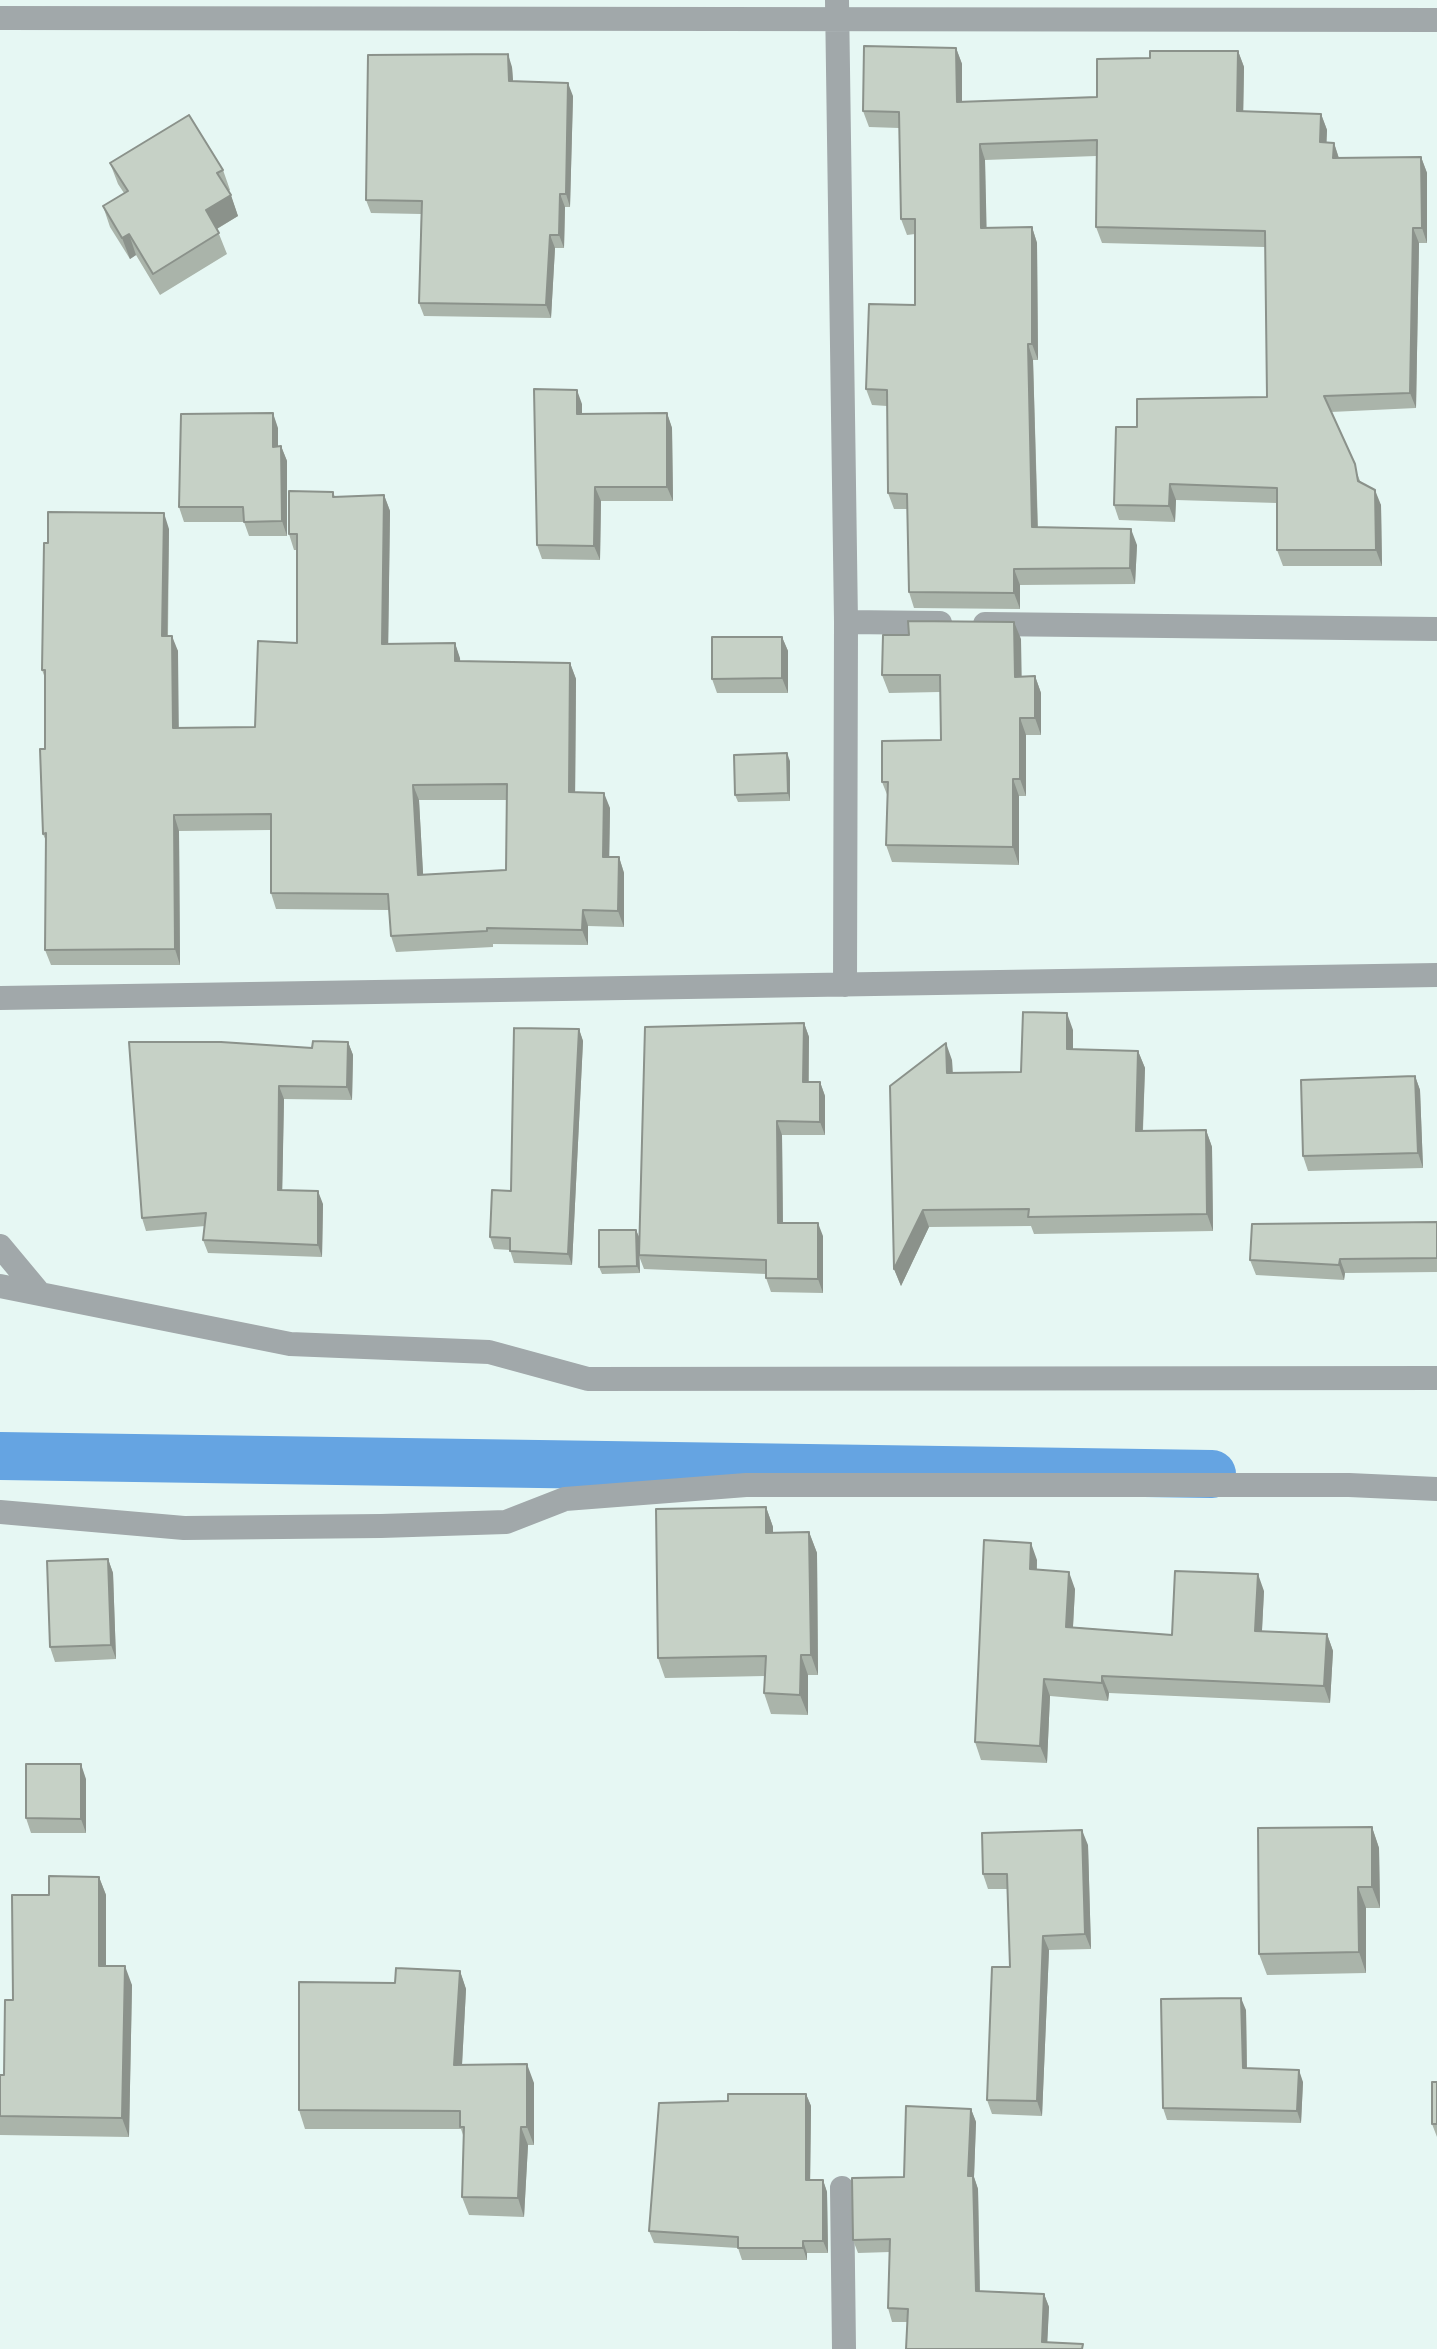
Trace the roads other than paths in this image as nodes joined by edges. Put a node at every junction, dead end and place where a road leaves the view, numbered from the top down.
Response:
1 (837, 10) edge
2 (1, 15) edge
3 (1437, 20) edge
4 (846, 622) junction
5 (1437, 629) edge
6 (1437, 975) edge
7 (845, 985) junction
8 (0, 998) edge
9 (0, 1246) edge
10 (0, 1286) edge
11 (40, 1294) junction
12 (1437, 1378) edge
13 (1437, 1489) edge
14 (0, 1512) edge
15 (842, 2188) dead end
16 (844, 2349) edge

1 - 2 street
1 - 3 street
1 - 4 street
4 - 5 street
4 - 7 street
6 - 7 street
7 - 8 street
9 - 11 street
10 - 11 street
11 - 12 street
13 - 14 street
15 - 16 street

